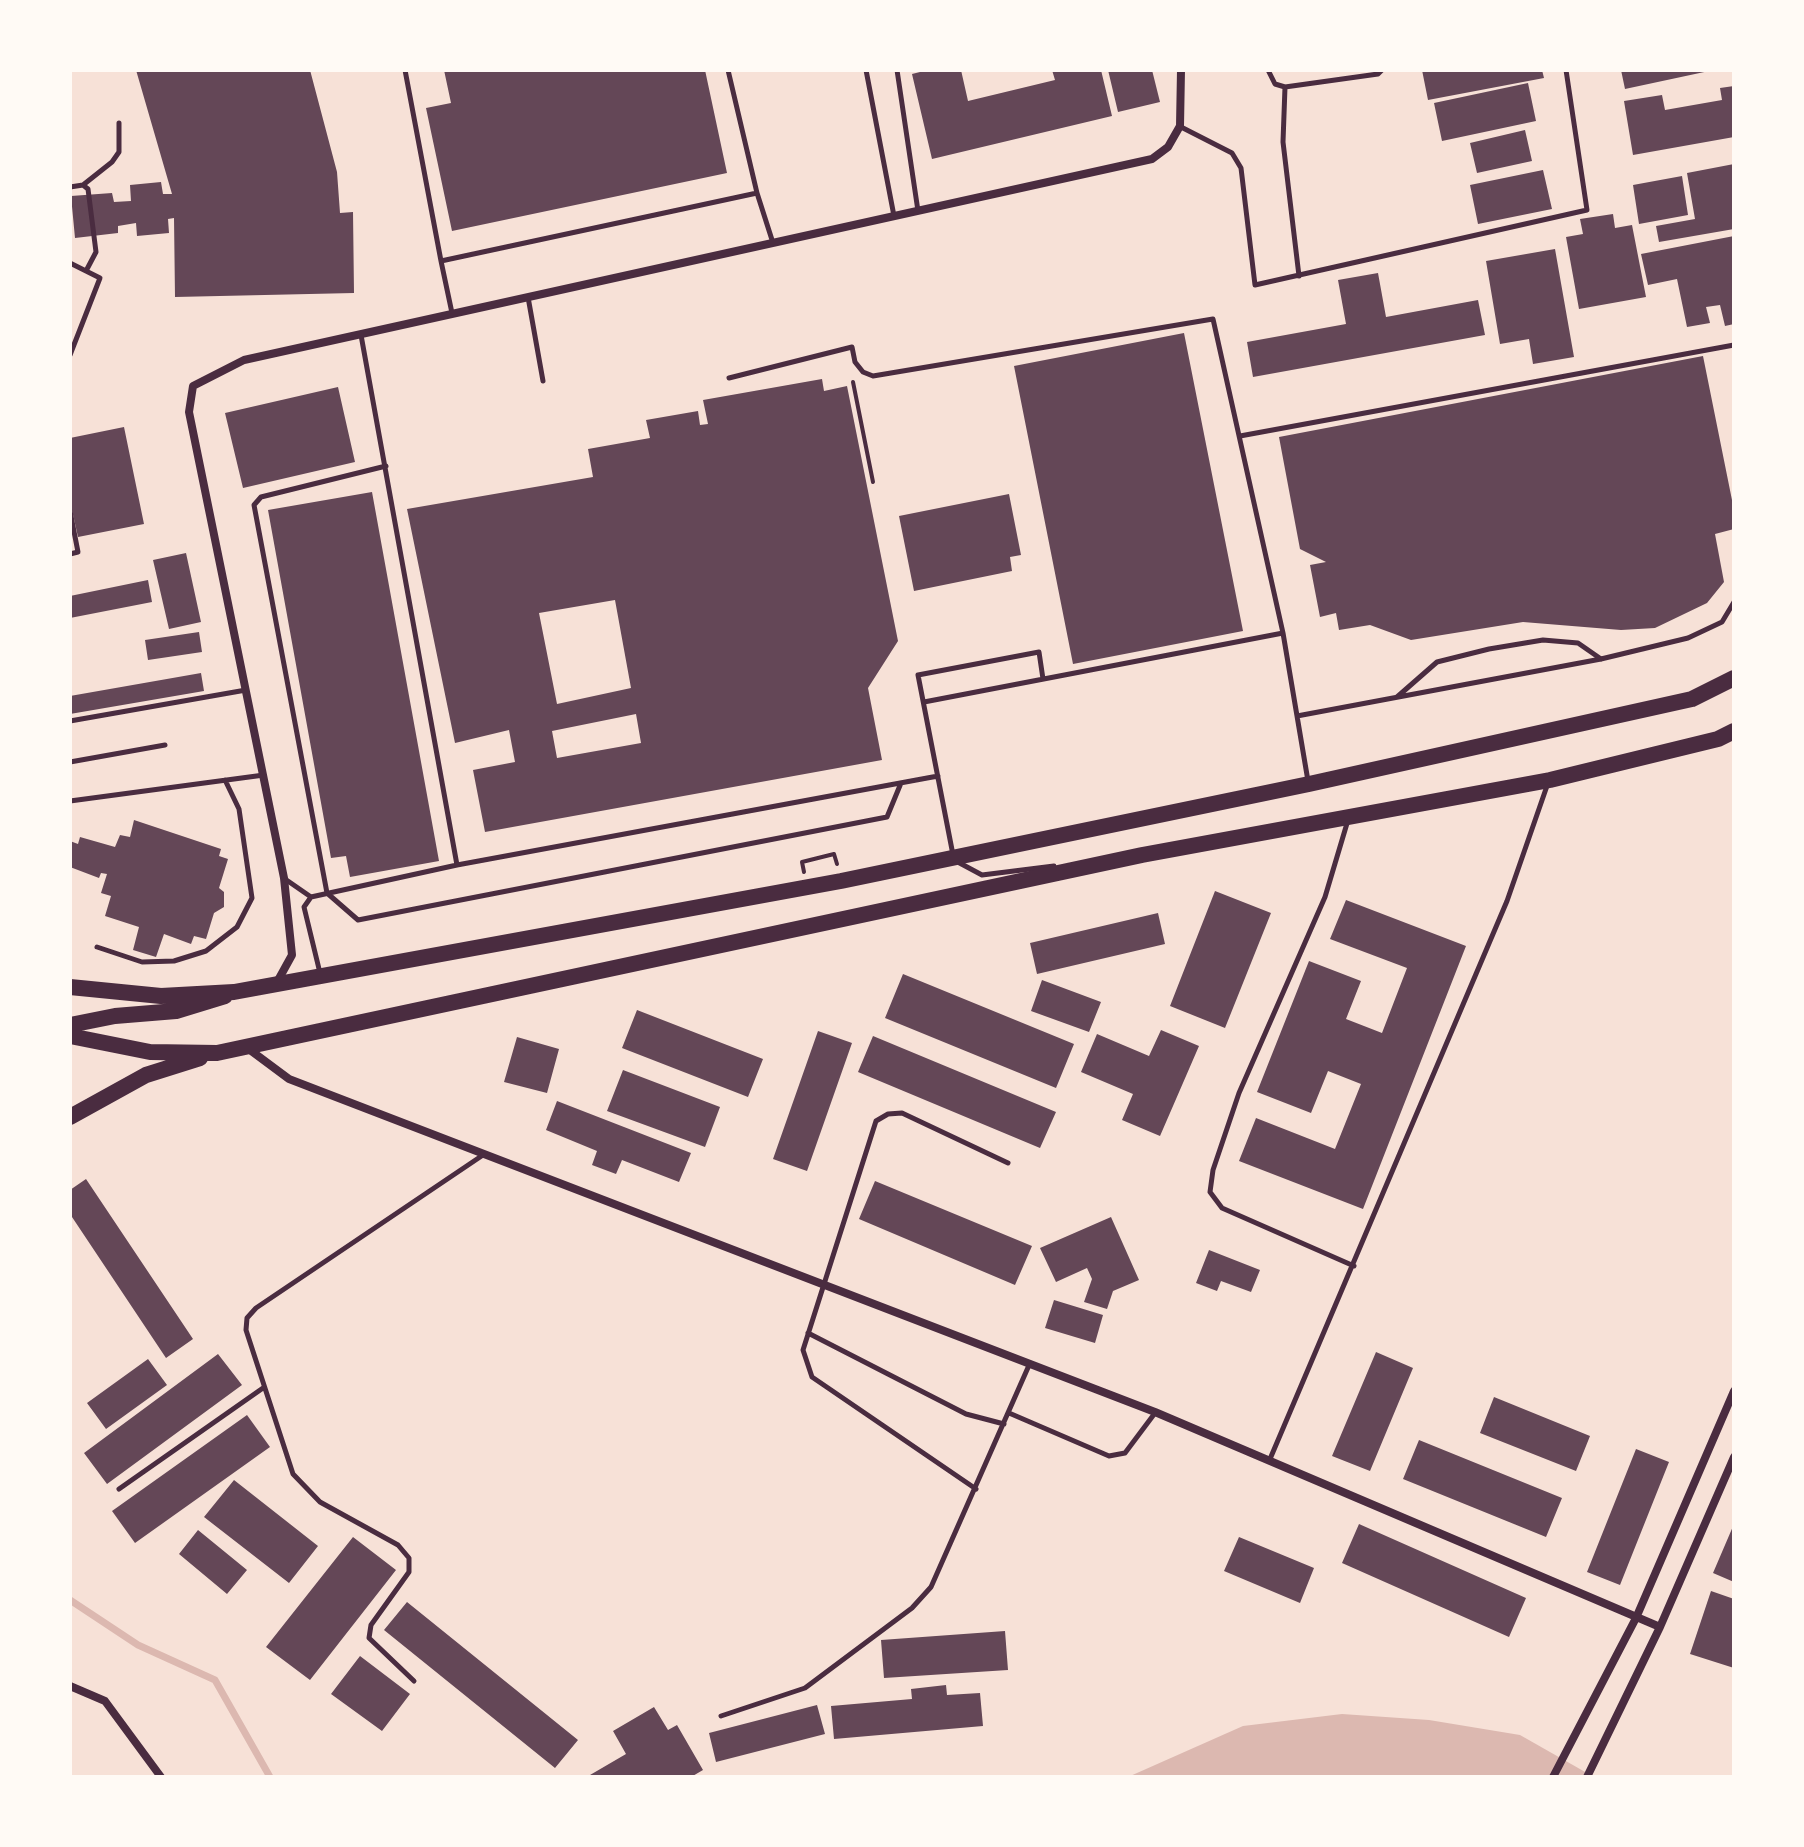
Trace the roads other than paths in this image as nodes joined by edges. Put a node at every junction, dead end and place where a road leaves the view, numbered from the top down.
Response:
1 (405, 70) edge
2 (728, 70) edge
3 (866, 70) edge
4 (897, 70) edge
5 (1181, 70) edge
6 (1268, 70) edge
7 (1382, 70) edge
8 (1566, 70) edge
9 (1285, 87) junction
10 (119, 123) dead end
11 (1180, 126) junction
12 (83, 185) junction
13 (70, 187) edge
14 (757, 193) junction
15 (918, 212) junction
16 (894, 217) junction
17 (773, 243) junction
18 (441, 261) junction
19 (70, 263) edge
20 (86, 271) junction
21 (1299, 276) junction
22 (528, 297) junction
23 (452, 314) junction
24 (360, 334) junction
25 (1734, 345) edge
26 (70, 355) edge
27 (729, 378) dead end
28 (543, 381) dead end
29 (1240, 436) junction
30 (386, 466) junction
31 (70, 511) edge
32 (70, 554) edge
33 (1734, 602) edge
34 (1283, 633) junction
35 (1601, 659) junction
36 (1734, 678) edge
37 (1043, 679) junction
38 (246, 690) junction
39 (1396, 697) junction
40 (924, 702) junction
41 (1297, 716) junction
42 (70, 721) edge
43 (1734, 731) edge
44 (165, 745) dead end
45 (70, 762) edge
46 (265, 775) junction
47 (938, 776) junction
48 (225, 780) junction
49 (1550, 780) junction
50 (901, 783) junction
51 (1309, 784) junction
52 (70, 801) edge
53 (1348, 819) junction
54 (1142, 855) junction
55 (954, 860) junction
56 (457, 865) junction
57 (284, 878) junction
58 (327, 893) junction
59 (311, 897) junction
60 (97, 947) dead end
61 (321, 976) junction
62 (275, 985) junction
63 (70, 987) edge
64 (234, 992) junction
65 (71, 1033) edge
66 (246, 1047) junction
67 (217, 1053) junction
68 (70, 1117) edge
69 (484, 1155) junction
70 (1008, 1163) dead end
71 (1354, 1266) junction
72 (827, 1287) junction
73 (808, 1333) junction
74 (1030, 1362) junction
75 (263, 1388) junction
76 (1734, 1391) edge
77 (1155, 1412) junction
78 (1009, 1413) junction
79 (1004, 1424) junction
80 (1734, 1457) edge
81 (1270, 1459) junction
82 (119, 1489) dead end
83 (976, 1489) junction
84 (1636, 1618) junction
85 (1660, 1627) junction
86 (414, 1681) dead end
87 (70, 1686) edge
88 (721, 1716) dead end
89 (161, 1777) edge
90 (1553, 1777) edge
91 (1587, 1777) edge

1 - 18 lane
2 - 14 lane
3 - 16 lane
4 - 15 lane
5 - 11 street
6 - 9 lane
7 - 9 lane
8 - 21 lane
9 - 21 lane
10 - 12 lane
11 - 15 street
11 - 21 lane
12 - 13 lane
12 - 20 lane
14 - 17 lane
14 - 18 lane
15 - 16 street
16 - 17 street
17 - 22 street
18 - 23 lane
19 - 20 lane
20 - 26 lane
22 - 23 street
22 - 28 lane
23 - 24 street
24 - 30 lane
24 - 38 street
25 - 29 lane
27 - 29 lane
29 - 34 lane
30 - 56 lane
30 - 58 lane
31 - 32 lane
33 - 35 lane
34 - 37 lane
34 - 41 lane
35 - 39 lane
35 - 39 lane
36 - 51 main road
37 - 40 lane
37 - 40 lane
38 - 42 lane
38 - 46 street
39 - 41 lane
40 - 47 lane
41 - 51 lane
43 - 49 main road
44 - 45 lane
46 - 48 lane
46 - 57 street
47 - 50 lane
47 - 55 lane
48 - 52 lane
48 - 60 lane
49 - 53 main road
49 - 71 lane
50 - 56 lane
50 - 58 lane
51 - 55 main road
53 - 54 main road
53 - 71 lane
54 - 55 lane
54 - 66 main road
55 - 61 main road
56 - 58 lane
57 - 59 lane
57 - 62 street
58 - 59 lane
59 - 61 lane
61 - 62 main road
62 - 64 main road
63 - 64 main road
64 - 65 main road
65 - 67 main road
66 - 67 main road
66 - 69 street
67 - 68 main road
69 - 72 street
69 - 75 lane
70 - 72 lane
71 - 81 lane
72 - 73 lane
72 - 74 street
73 - 79 lane
73 - 83 lane
74 - 77 street
74 - 78 lane
75 - 82 lane
75 - 86 lane
76 - 84 street
77 - 78 lane
77 - 81 street
78 - 79 lane
79 - 83 lane
80 - 85 street
81 - 84 street
83 - 88 lane
84 - 85 street
84 - 90 street
85 - 91 street
87 - 89 street

